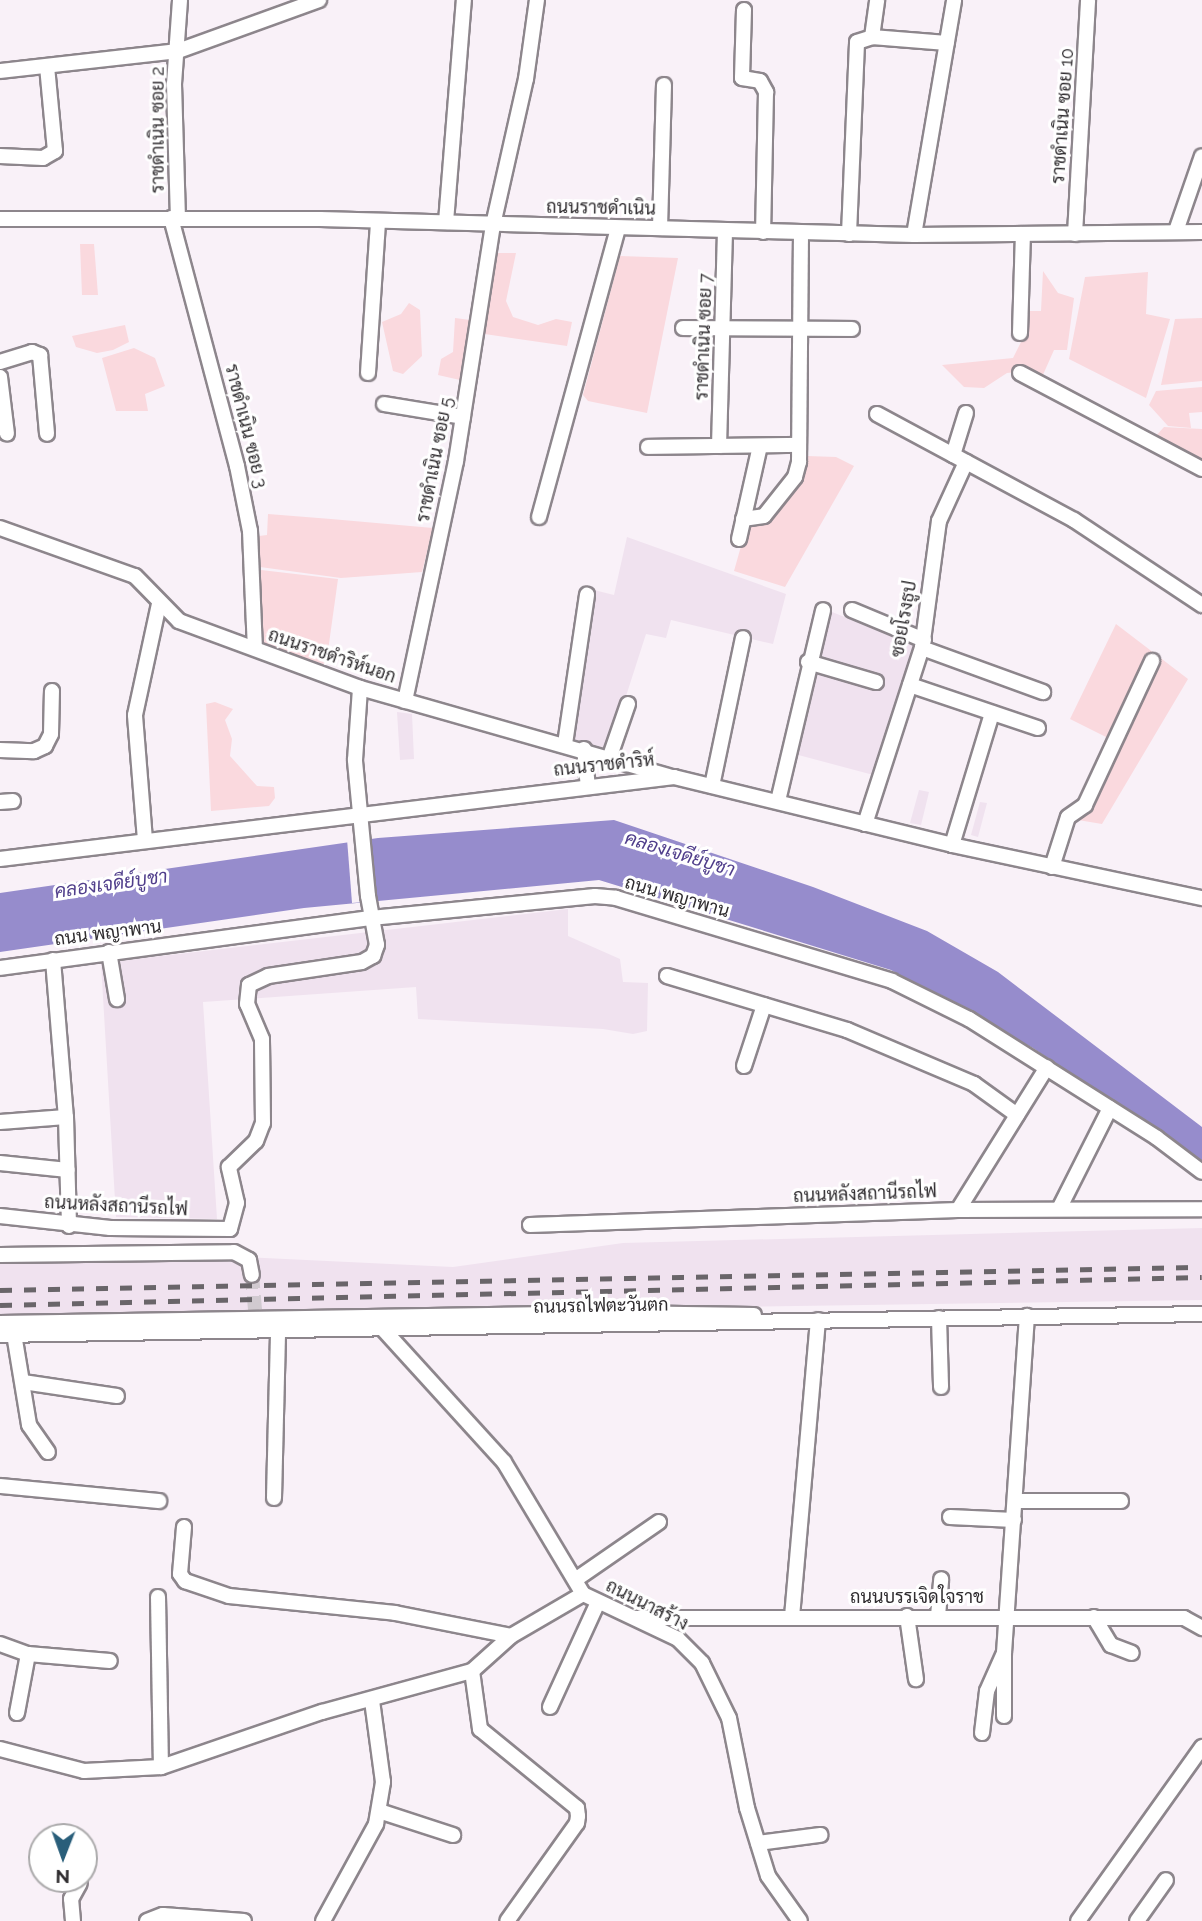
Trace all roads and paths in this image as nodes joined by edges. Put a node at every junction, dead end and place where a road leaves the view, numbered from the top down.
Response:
1 (180, 0) edge
2 (319, 0) edge
3 (464, 0) edge
4 (537, 0) edge
5 (877, 0) edge
6 (954, 0) edge
7 (1088, 0) edge
8 (744, 10) dead end
9 (872, 37) junction
10 (947, 43) junction
11 (178, 51) junction
12 (47, 66) junction
13 (0, 71) edge
14 (664, 85) dead end
15 (0, 156) edge
16 (1202, 156) edge
17 (175, 218) junction
18 (0, 219) edge
19 (446, 222) junction
20 (378, 223) junction
21 (493, 225) junction
22 (660, 228) junction
23 (618, 229) junction
24 (725, 230) junction
25 (1176, 231) junction
26 (763, 232) junction
27 (1202, 232) edge
28 (801, 233) junction
29 (849, 234) junction
30 (1023, 234) junction
31 (1075, 234) junction
32 (914, 235) junction
33 (682, 328) dead end
34 (725, 328) junction
35 (852, 329) dead end
36 (800, 331) junction
37 (1020, 333) dead end
38 (0, 362) edge
39 (368, 373) dead end
40 (1020, 373) dead end
41 (0, 377) edge
42 (384, 404) dead end
43 (966, 413) dead end
44 (877, 414) dead end
45 (463, 417) junction
46 (7, 434) dead end
47 (47, 434) dead end
48 (798, 445) junction
49 (719, 446) junction
50 (760, 446) junction
51 (648, 447) dead end
52 (960, 458) junction
53 (1202, 469) edge
54 (539, 517) dead end
55 (743, 519) junction
56 (0, 528) edge
57 (739, 539) dead end
58 (587, 595) dead end
59 (159, 604) junction
60 (1202, 605) edge
61 (823, 610) dead end
62 (852, 610) dead end
63 (743, 638) dead end
64 (923, 644) junction
65 (255, 649) junction
66 (1152, 661) dead end
67 (808, 662) junction
68 (876, 682) dead end
69 (910, 685) junction
70 (360, 688) junction
71 (52, 691) dead end
72 (1043, 692) dead end
73 (405, 701) junction
74 (628, 704) dead end
75 (992, 712) junction
76 (1038, 728) dead end
77 (565, 744) junction
78 (583, 749) junction
79 (0, 751) edge
80 (610, 756) junction
81 (674, 777) junction
82 (588, 786) junction
83 (712, 786) junction
84 (778, 801) junction
85 (360, 813) junction
86 (866, 824) junction
87 (145, 840) junction
88 (952, 845) junction
89 (0, 859) edge
90 (1052, 867) junction
91 (1202, 898) edge
92 (371, 918) junction
93 (109, 952) junction
94 (53, 960) junction
95 (0, 968) edge
96 (667, 976) dead end
97 (117, 999) dead end
98 (764, 1005) junction
99 (744, 1066) dead end
100 (1046, 1067) junction
101 (1110, 1108) junction
102 (1017, 1115) junction
103 (66, 1117) junction
104 (0, 1122) edge
105 (0, 1163) edge
106 (68, 1170) junction
107 (1202, 1172) edge
108 (1059, 1209) junction
109 (1202, 1209) edge
110 (958, 1210) junction
111 (0, 1216) edge
112 (530, 1225) dead end
113 (69, 1226) junction
114 (0, 1255) edge
115 (252, 1275) tunnel mouth
116 (1202, 1314) edge
117 (1027, 1316) junction
118 (939, 1318) junction
119 (818, 1320) junction
120 (793, 1321) junction
121 (0, 1323) edge
122 (382, 1328) junction
123 (278, 1329) junction
124 (7, 1335) edge
125 (23, 1382) junction
126 (941, 1387) dead end
127 (117, 1396) dead end
128 (48, 1452) dead end
129 (0, 1486) edge
130 (274, 1498) dead end
131 (159, 1501) dead end
132 (1015, 1501) junction
133 (1121, 1501) dead end
134 (950, 1517) dead end
135 (1014, 1520) junction
136 (659, 1522) dead end
137 (184, 1527) dead end
138 (941, 1579) dead end
139 (575, 1580) junction
140 (583, 1594) junction
141 (158, 1597) dead end
142 (598, 1602) junction
143 (1008, 1615) junction
144 (907, 1616) junction
145 (939, 1616) junction
146 (792, 1617) junction
147 (1094, 1617) junction
148 (630, 1618) junction
149 (1202, 1628) edge
150 (511, 1636) junction
151 (0, 1644) edge
152 (1004, 1653) junction
153 (1132, 1653) dead end
154 (28, 1654) junction
155 (110, 1661) dead end
156 (472, 1671) junction
157 (916, 1679) dead end
158 (372, 1700) junction
159 (550, 1707) dead end
160 (17, 1713) dead end
161 (1004, 1716) dead end
162 (982, 1733) dead end
163 (1202, 1747) edge
164 (0, 1749) edge
165 (161, 1767) junction
166 (379, 1811) junction
167 (453, 1835) dead end
168 (820, 1835) dead end
169 (758, 1843) junction
170 (1167, 1880) dead end
171 (74, 1893) edge
172 (73, 1921) edge
173 (147, 1921) edge
174 (244, 1921) edge
175 (323, 1921) edge
176 (507, 1921) edge
177 (800, 1921) edge
178 (1078, 1921) edge
179 (1137, 1921) edge

1 - 11 street, ราชดำเนิน ซอย 2
2 - 11 street
3 - 19 street
4 - 21 street, ราชดำเนิน ซอย 5
5 - 9 street
6 - 10 street
7 - 31 street, ราชดำเนิน ซอย 10
8 - 26 street
9 - 10 street
9 - 29 street
10 - 32 street
11 - 12 street
11 - 17 street, ราชดำเนิน ซอย 2
12 - 13 street
12 - 15 street
14 - 22 street
16 - 25 street
17 - 18 street, ถนนราชดำเนิน
17 - 20 street, ถนนราชดำเนิน
17 - 65 street, ราชดำเนิน ซอย 3
19 - 20 street, ถนนราชดำเนิน
19 - 21 street, ถนนราชดำเนิน
20 - 39 street
21 - 23 street, ถนนราชดำเนิน
21 - 45 street, ราชดำเนิน ซอย 5
22 - 23 street, ถนนราชดำเนิน
22 - 24 street, ถนนราชดำเนิน
23 - 54 street
24 - 26 street, ถนนราชดำเนิน
24 - 34 street, ราชดำเนิน ซอย 7
25 - 27 street, ถนนราชดำเนิน
25 - 31 street, ถนนราชดำเนิน
26 - 28 street, ถนนราชดำเนิน
28 - 29 street, ถนนราชดำเนิน
28 - 36 street
29 - 32 street, ถนนราชดำเนิน
30 - 31 street, ถนนราชดำเนิน
30 - 32 street, ถนนราชดำเนิน
30 - 37 street
33 - 34 street
34 - 36 street
34 - 49 street, ราชดำเนิน ซอย 7
35 - 36 street
36 - 48 street
38 - 47 street
40 - 53 street
41 - 46 street
42 - 45 street
43 - 52 street, ซอยโรงธูป
44 - 52 street
45 - 73 street, ราชดำเนิน ซอย 5
48 - 50 street
48 - 55 street
49 - 50 street
49 - 51 street
50 - 55 street
52 - 60 street
52 - 64 street, ซอยโรงธูป
55 - 57 street
56 - 59 street, ถนนราชดำริห์นอก
58 - 77 street
59 - 65 street, ถนนราชดำริห์นอก
59 - 87 street
61 - 67 street
62 - 64 street
63 - 83 street
64 - 69 street, ซอยโรงธูป
64 - 72 street
65 - 70 street, ถนนราชดำริห์นอก
66 - 90 street
67 - 68 street
67 - 84 street
69 - 75 street
69 - 86 street, ซอยโรงธูป
70 - 73 street, ถนนราชดำริห์นอก
70 - 85 street
71 - 79 street
73 - 77 street, ถนนราชดำริห์นอก
74 - 80 street
75 - 76 street
75 - 88 street
77 - 78 street, ถนนราชดำริห์นอก
78 - 80 street, ถนนราชดำริห์นอก
78 - 82 street
80 - 81 street, ถนนราชดำริห์นอก
81 - 82 street, ถนนราชดำริห์
81 - 83 street, ถนนราชดำริห์
82 - 85 street, ถนนราชดำริห์
83 - 84 street, ถนนราชดำริห์
84 - 86 street, ถนนราชดำริห์
85 - 87 street, ถนนราชดำริห์
85 - 92 street
86 - 88 street, ถนนราชดำริห์
87 - 89 street, ถนนราชดำริห์
88 - 90 street, ถนนราชดำริห์
90 - 91 street, ถนนราชดำริห์
92 - 93 street, ถนน พญาพาน
92 - 100 street, ถนน พญาพาน
92 - 113 street, ถนนหลังสถานีรถไฟ
93 - 94 street, ถนน พญาพาน
93 - 97 street
94 - 95 street, ถนน พญาพาน
94 - 103 street
96 - 98 street
98 - 99 street
98 - 102 street
100 - 101 street, ถนน พญาพาน
100 - 102 street
101 - 107 street, ถนน พญาพาน
101 - 108 street
102 - 110 street
103 - 104 street
103 - 106 street
105 - 106 street
106 - 113 street
108 - 109 street, ถนนหลังสถานีรถไฟ
108 - 110 street, ถนนหลังสถานีรถไฟ
110 - 112 street, ถนนหลังสถานีรถไฟ
111 - 113 street, ถนนหลังสถานีรถไฟ
114 - 115 street
116 - 117 street, ถนนรถไฟตะวันตก
117 - 118 street, ถนนรถไฟตะวันตก
117 - 132 street
118 - 119 street, ถนนรถไฟตะวันตก
118 - 126 street
119 - 120 street, ถนนรถไฟตะวันตก
119 - 146 street
120 - 121 street
120 - 122 street, ถนนรถไฟตะวันตก
122 - 123 street, ถนนรถไฟตะวันตก
122 - 139 street, ถนนนาสร้าง
123 - 124 street, ถนนรถไฟตะวันตก
123 - 130 street
124 - 125 street
125 - 127 street
125 - 128 street
129 - 131 street
132 - 133 street
132 - 135 street
134 - 135 street
135 - 143 street
136 - 139 street
137 - 150 street
138 - 145 street
139 - 140 street, ถนนนาสร้าง
140 - 142 street, ถนนนาสร้าง
140 - 150 street
141 - 165 street
142 - 148 street, ถนนนาสร้าง
142 - 159 street
143 - 145 street, ถนนบรรเจิดใจราช
143 - 147 street, ถนนบรรเจิดใจราช
143 - 152 street
144 - 145 street, ถนนบรรเจิดใจราช
144 - 146 street, ถนนบรรเจิดใจราช
144 - 157 street
146 - 148 street, ถนนบรรเจิดใจราช
147 - 149 street, ถนนบรรเจิดใจราช
147 - 153 street
148 - 169 street, ถนนนาสร้าง
150 - 156 street
151 - 154 street
152 - 161 street
152 - 162 street
154 - 155 street
154 - 160 street
156 - 158 street
156 - 176 street
158 - 165 street
158 - 166 street
163 - 178 street
164 - 165 street
166 - 167 street
166 - 175 street
168 - 169 street
169 - 177 street, ถนนนาสร้าง
170 - 179 street
171 - 172 street
173 - 174 street

